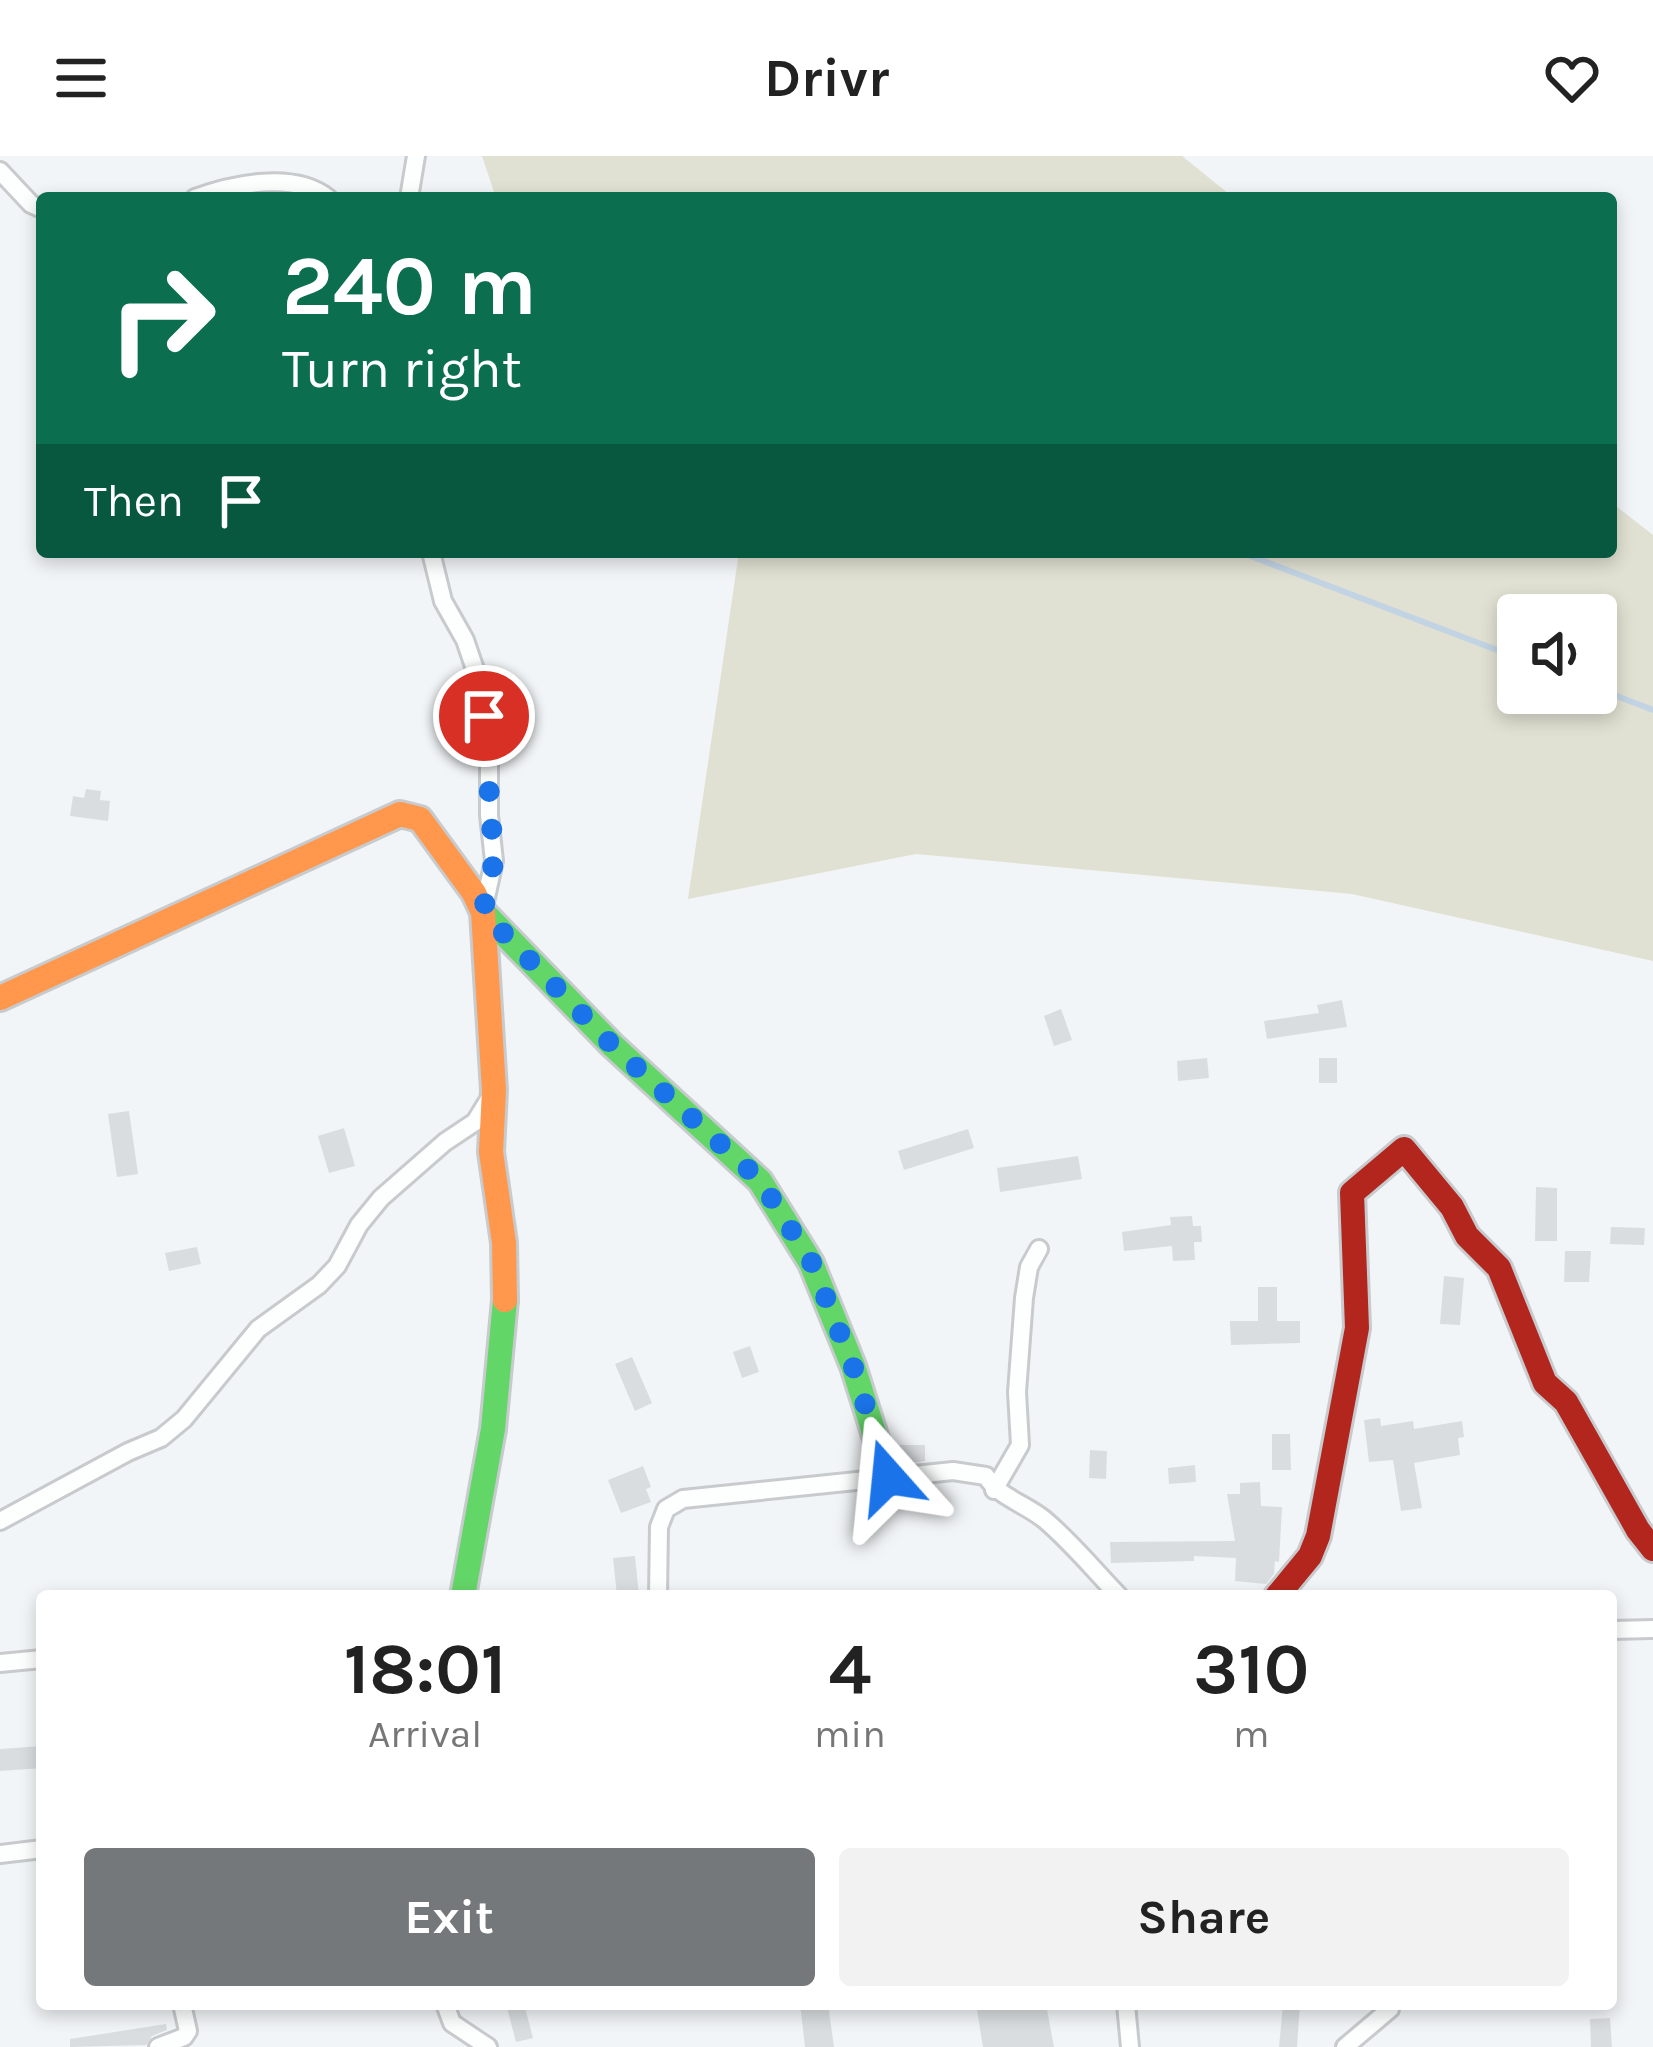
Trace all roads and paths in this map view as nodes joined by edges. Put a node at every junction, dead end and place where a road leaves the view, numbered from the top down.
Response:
1 (405, 156) edge
2 (416, 156) edge
3 (0, 171) edge
4 (412, 177) junction
5 (221, 192) edge
6 (318, 192) edge
7 (410, 192) edge
8 (36, 206) edge
9 (432, 558) edge
10 (483, 912) junction
11 (0, 998) edge
12 (494, 1090) junction
13 (1039, 1249) dead end
14 (888, 1477) junction
15 (994, 1490) junction
16 (0, 1522) edge
17 (1653, 1549) edge
18 (464, 1590) edge
19 (658, 1590) edge
20 (1113, 1590) edge
21 (1281, 1590) edge
22 (1653, 1629) edge
23 (1617, 1630) edge
24 (36, 1660) edge
25 (0, 1663) edge
26 (36, 1850) edge
27 (0, 1854) edge
28 (183, 2010) edge
29 (447, 2010) edge
30 (1127, 2010) edge
31 (1389, 2010) edge
32 (1363, 2040) edge
33 (186, 2042) edge
34 (158, 2047) edge
35 (488, 2047) edge
36 (1130, 2047) edge
37 (1345, 2047) edge

1 - 4 street
2 - 4 street
3 - 8 street
4 - 7 street
5 - 6 street
9 - 10 street
10 - 11 street
10 - 12 street
10 - 14 street
12 - 16 street
12 - 18 street
13 - 15 street
14 - 15 street
14 - 19 street
15 - 20 street
17 - 21 street
22 - 23 street
24 - 25 street
26 - 27 street
28 - 33 street
29 - 35 street
30 - 36 street
31 - 32 street
32 - 37 street
33 - 34 street

